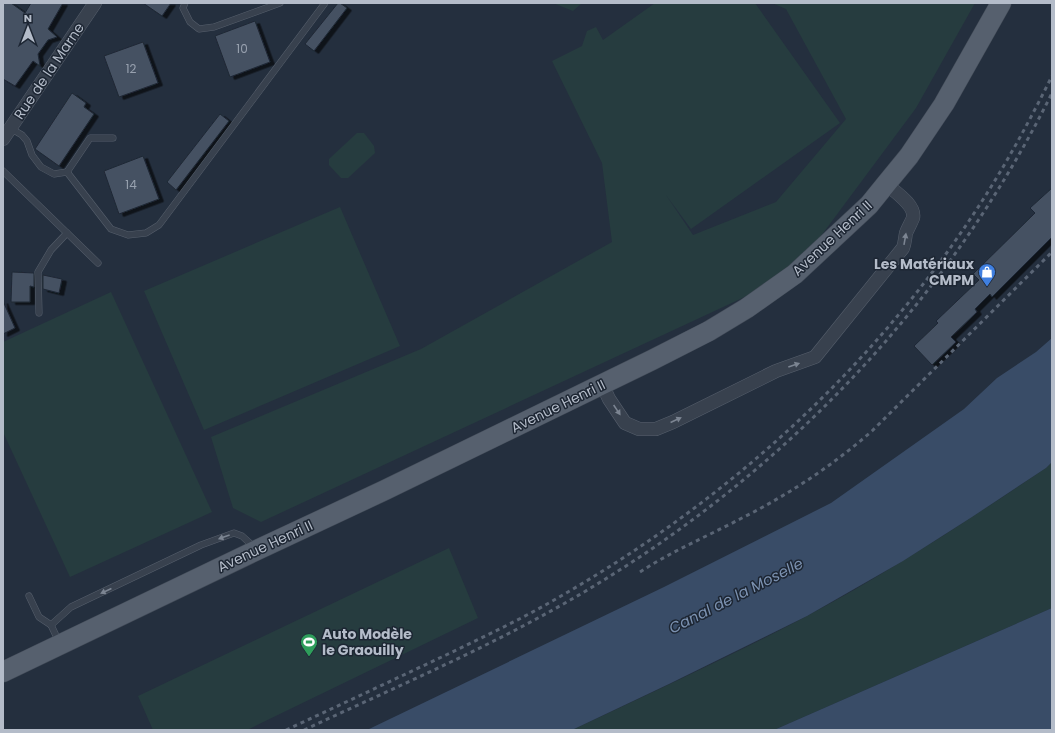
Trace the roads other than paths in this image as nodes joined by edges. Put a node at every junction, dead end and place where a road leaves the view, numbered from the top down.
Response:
1 (95, 3) edge
2 (185, 3) edge
3 (280, 3) edge
4 (325, 3) edge
5 (1001, 3) edge
6 (10, 128) junction
7 (113, 138) dead end
8 (3, 140) edge
9 (3, 171) edge
10 (67, 172) junction
11 (886, 184) junction
12 (67, 233) junction
13 (98, 263) dead end
14 (39, 313) dead end
15 (602, 384) junction
16 (257, 550) junction
17 (29, 596) dead end
18 (51, 625) junction
19 (60, 645) junction
20 (3, 672) edge

1 - 6 street, Rue de la Marne
2 - 3 lane
4 - 10 lane
5 - 11 main road, Avenue Henri II
6 - 8 street, Rue de la Marne
6 - 10 lane
7 - 10 lane
9 - 12 lane
11 - 15 main road, Avenue Henri II
15 -> 11 street
12 - 13 lane
12 - 14 lane
15 - 16 main road, Avenue Henri II
16 -> 18 lane
16 - 19 main road, Avenue Henri II
17 - 18 lane
18 - 19 lane
19 - 20 main road, Avenue Henri II

